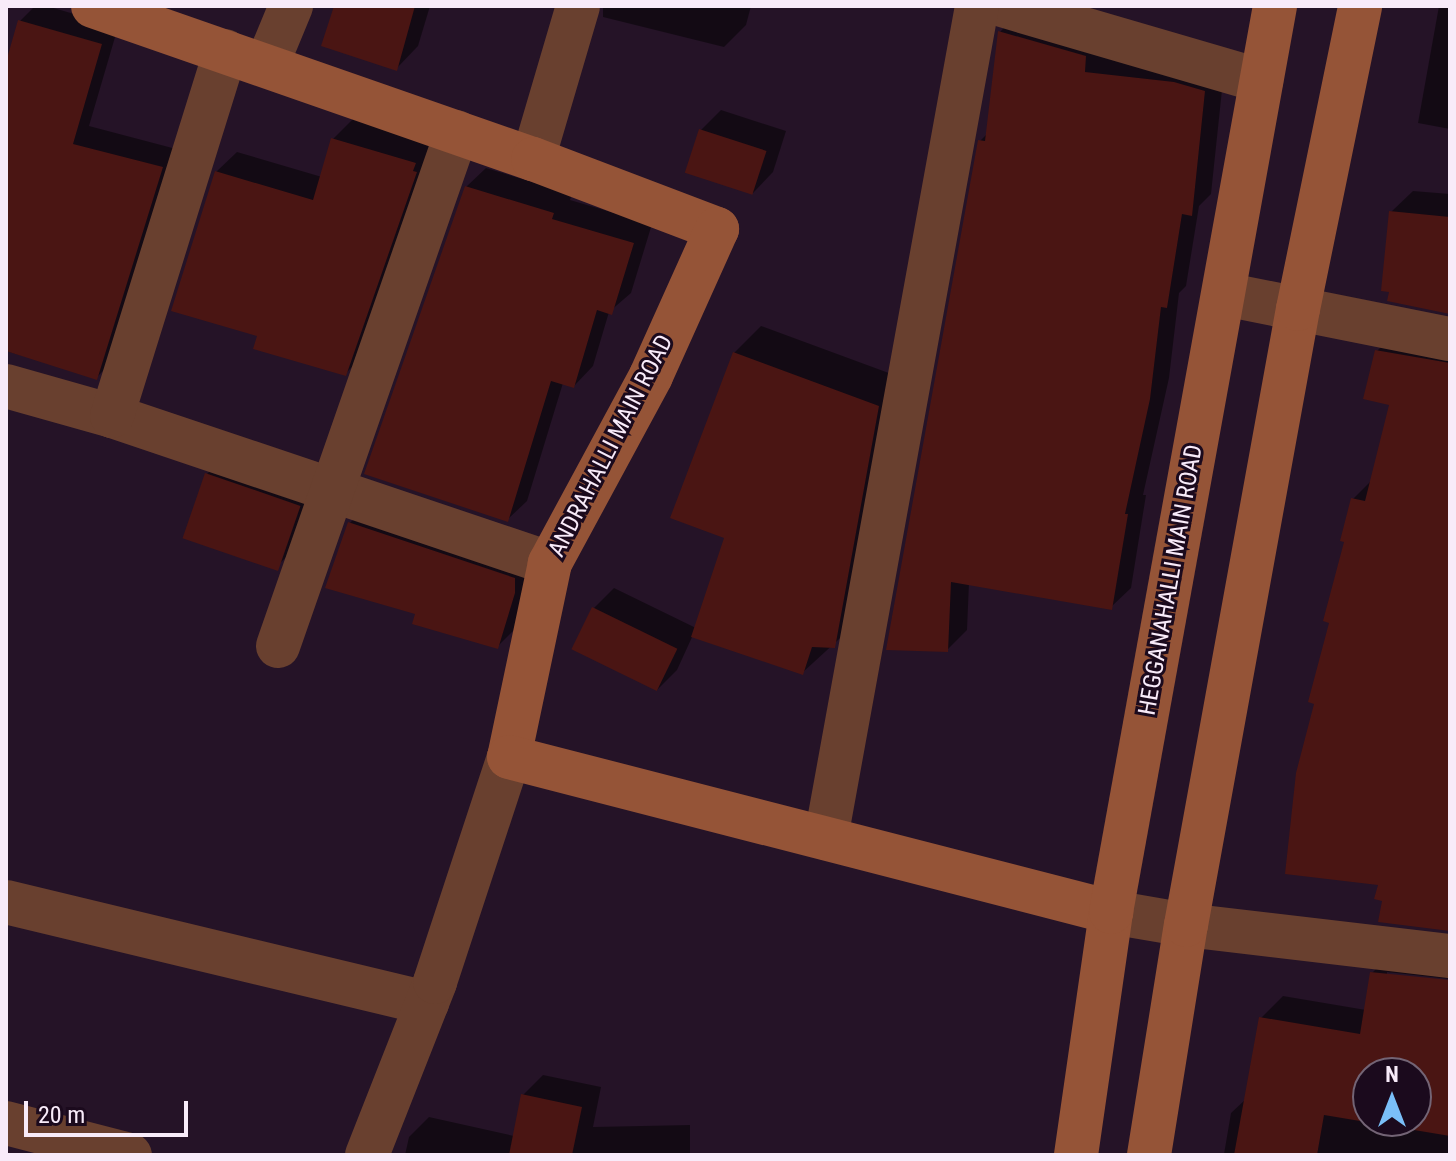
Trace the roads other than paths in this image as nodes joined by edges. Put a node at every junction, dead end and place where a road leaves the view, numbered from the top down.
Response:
1 (93, 6) edge
2 (291, 6) edge
3 (578, 6) edge
4 (977, 6) edge
5 (1005, 6) edge
6 (1275, 6) edge
7 (1360, 6) edge
8 (226, 51) junction
9 (267, 64) junction
10 (1261, 81) junction
11 (457, 132) junction
12 (533, 159) junction
13 (1224, 294) junction
14 (1298, 309) junction
15 (1450, 339) edge
16 (6, 386) edge
17 (112, 416) junction
18 (332, 491) junction
19 (550, 563) junction
20 (278, 646) dead end
21 (509, 757) junction
22 (826, 838) junction
23 (6, 902) edge
24 (1111, 912) junction
25 (1186, 925) junction
26 (1450, 956) edge
27 (427, 1003) junction
28 (6, 1123) edge
29 (130, 1155) edge
30 (367, 1155) edge
31 (1076, 1155) edge
32 (1149, 1155) edge

1 - 8 main road, ANDRAHALLI MAIN ROAD
2 - 9 street
3 - 12 street
4 - 22 street
5 - 10 street
6 - 10 main road, HEGGANAHALLI MAIN ROAD
7 - 14 main road
8 - 9 main road, ANDRAHALLI MAIN ROAD
8 - 17 street
9 - 11 main road, ANDRAHALLI MAIN ROAD
10 - 13 main road, HEGGANAHALLI MAIN ROAD
11 - 12 main road, ANDRAHALLI MAIN ROAD
11 - 18 street
12 - 19 main road, ANDRAHALLI MAIN ROAD
13 - 14 street
13 - 24 main road, HEGGANAHALLI MAIN ROAD
14 - 15 street
14 - 25 main road
16 - 17 street
17 - 18 street
18 - 19 street
18 - 20 street
19 - 21 main road, ANDRAHALLI MAIN ROAD
21 - 22 main road
21 - 27 street
22 - 24 main road
23 - 27 street
24 - 25 street
24 - 31 main road, HEGGANAHALLI MAIN ROAD
25 - 26 street
25 - 32 main road
27 - 30 street
28 - 29 street

